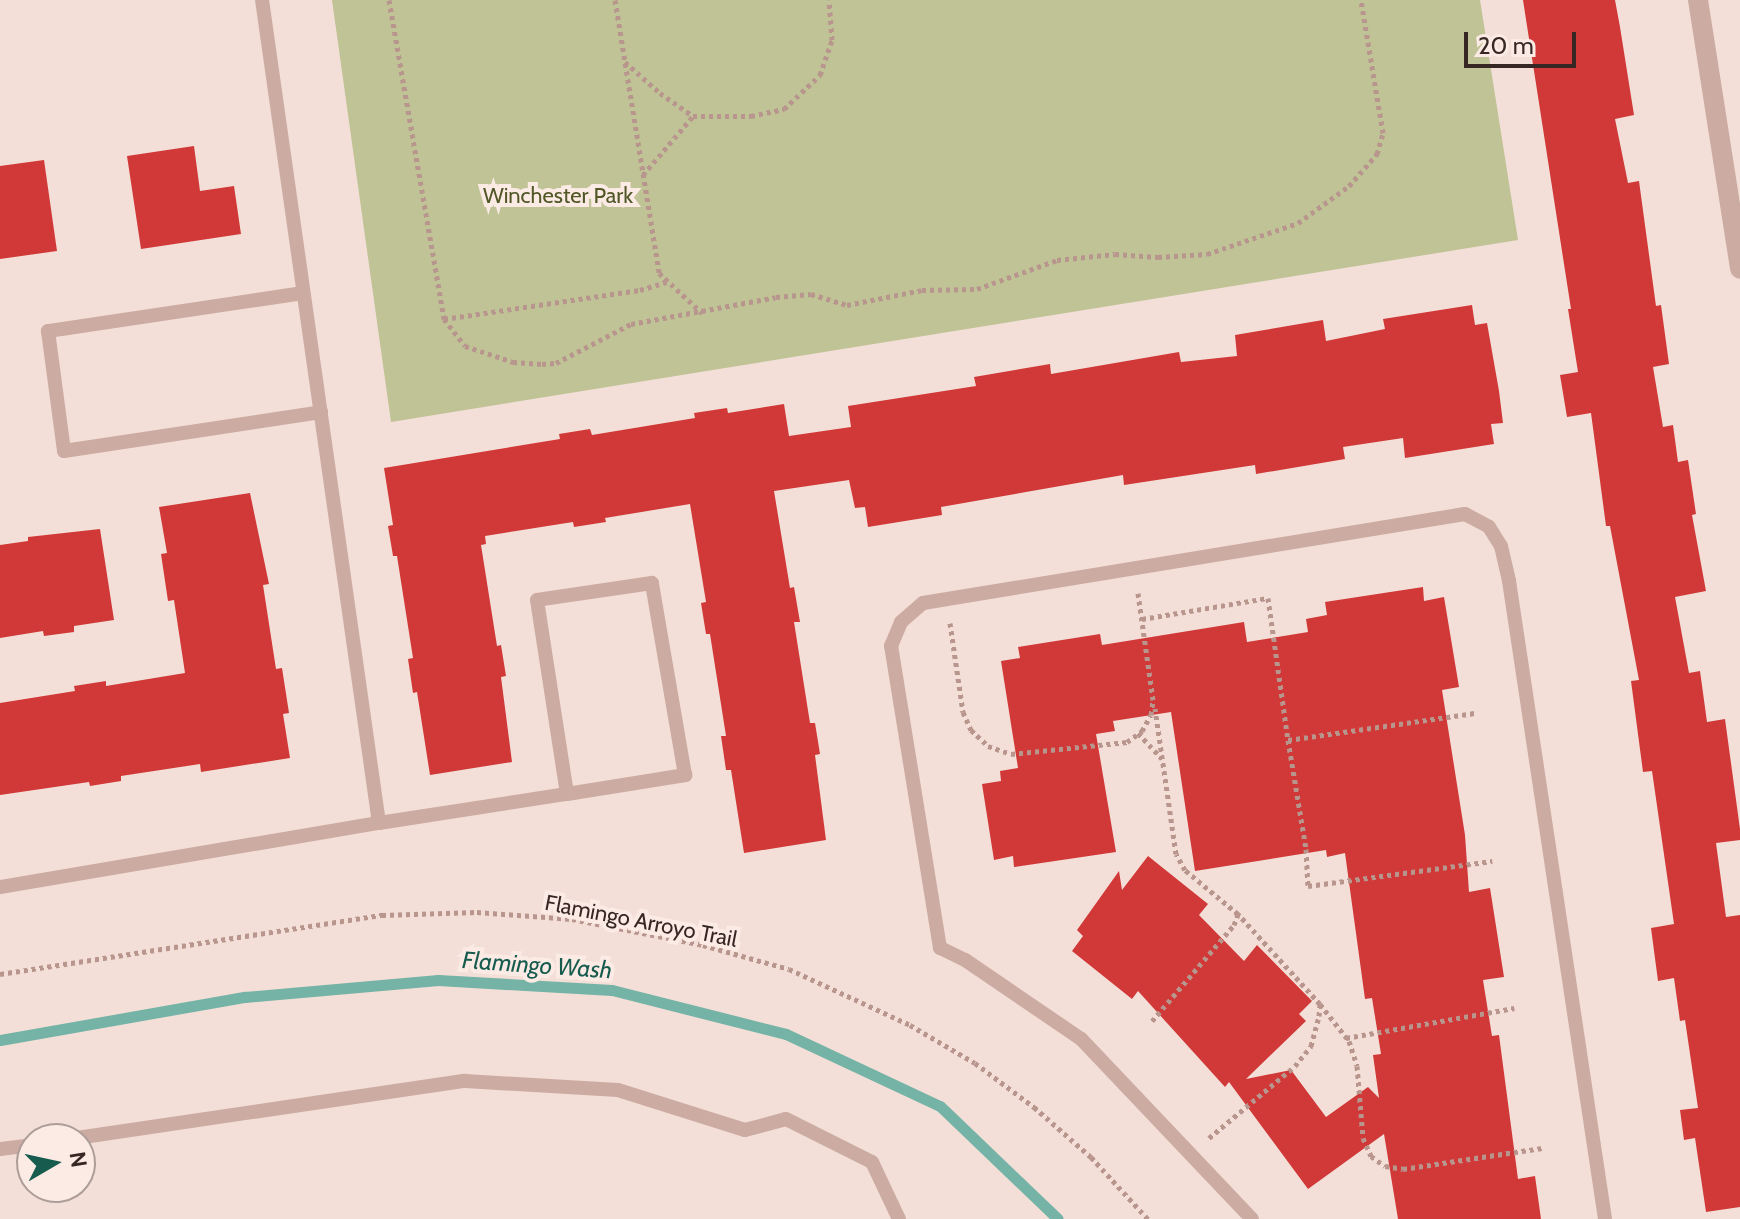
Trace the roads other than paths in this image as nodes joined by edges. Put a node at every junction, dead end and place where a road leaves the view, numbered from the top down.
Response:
1 (262, 0) edge
2 (1698, 0) edge
3 (1740, 269) edge
4 (303, 293) junction
5 (321, 412) junction
6 (567, 794) junction
7 (379, 823) junction
8 (0, 887) edge
9 (96, 1135) edge
10 (899, 1219) edge
11 (1252, 1219) edge
12 (1605, 1219) edge

1 - 4 lane
2 - 3 street
4 - 5 lane
4 - 5 lane
5 - 7 lane
6 - 6 lane
6 - 7 lane
7 - 8 lane
9 - 10 lane
11 - 12 lane

